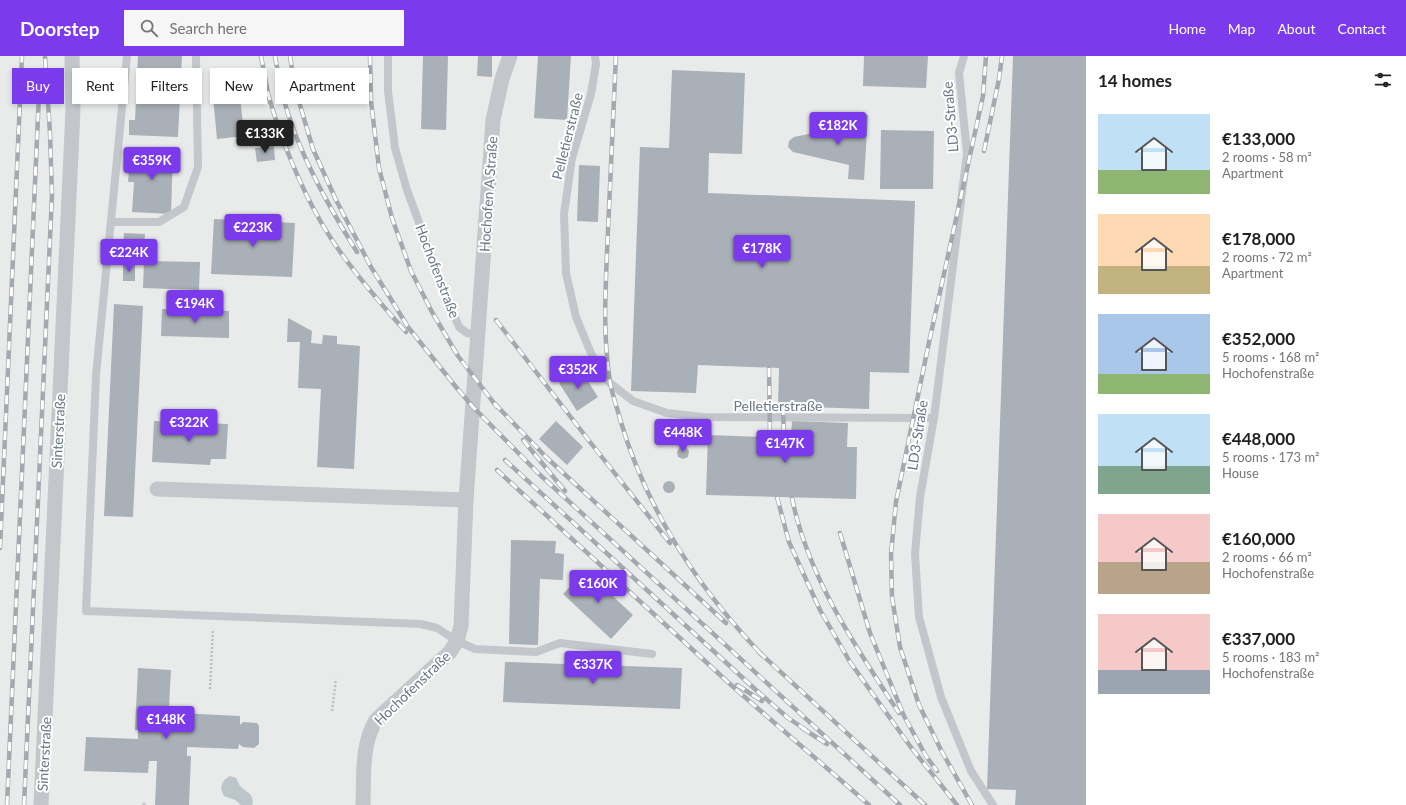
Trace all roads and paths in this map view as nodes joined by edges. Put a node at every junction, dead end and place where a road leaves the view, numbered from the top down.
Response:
1 (72, 56) edge
2 (127, 56) edge
3 (196, 56) edge
4 (388, 56) edge
5 (510, 56) edge
6 (595, 56) edge
7 (964, 56) edge
8 (112, 222) junction
9 (478, 335) junction
10 (934, 418) junction
11 (156, 489) dead end
12 (466, 500) junction
13 (214, 616) junction
14 (457, 641) junction
15 (652, 654) dead end
16 (336, 679) dead end
17 (210, 689) dead end
18 (332, 711) dead end
19 (144, 801) dead end
20 (41, 805) edge
21 (144, 805) edge
22 (363, 805) edge
23 (993, 805) edge

1 - 20 street, Sinterstraße
2 - 8 lane
3 - 8 lane
4 - 9 lane, Hochofenstraße
5 - 9 street, Hochofen A Straße
6 - 10 lane, Pelletierstraße
7 - 10 lane, LD3-Straße
8 - 13 lane
9 - 12 street, Hochofenstraße
10 - 23 lane, LD3-Straße
11 - 12 street
12 - 14 street, Hochofenstraße
13 - 14 lane
13 - 17 path
14 - 15 lane
14 - 22 street, Hochofenstraße
16 - 18 path
19 - 21 path

